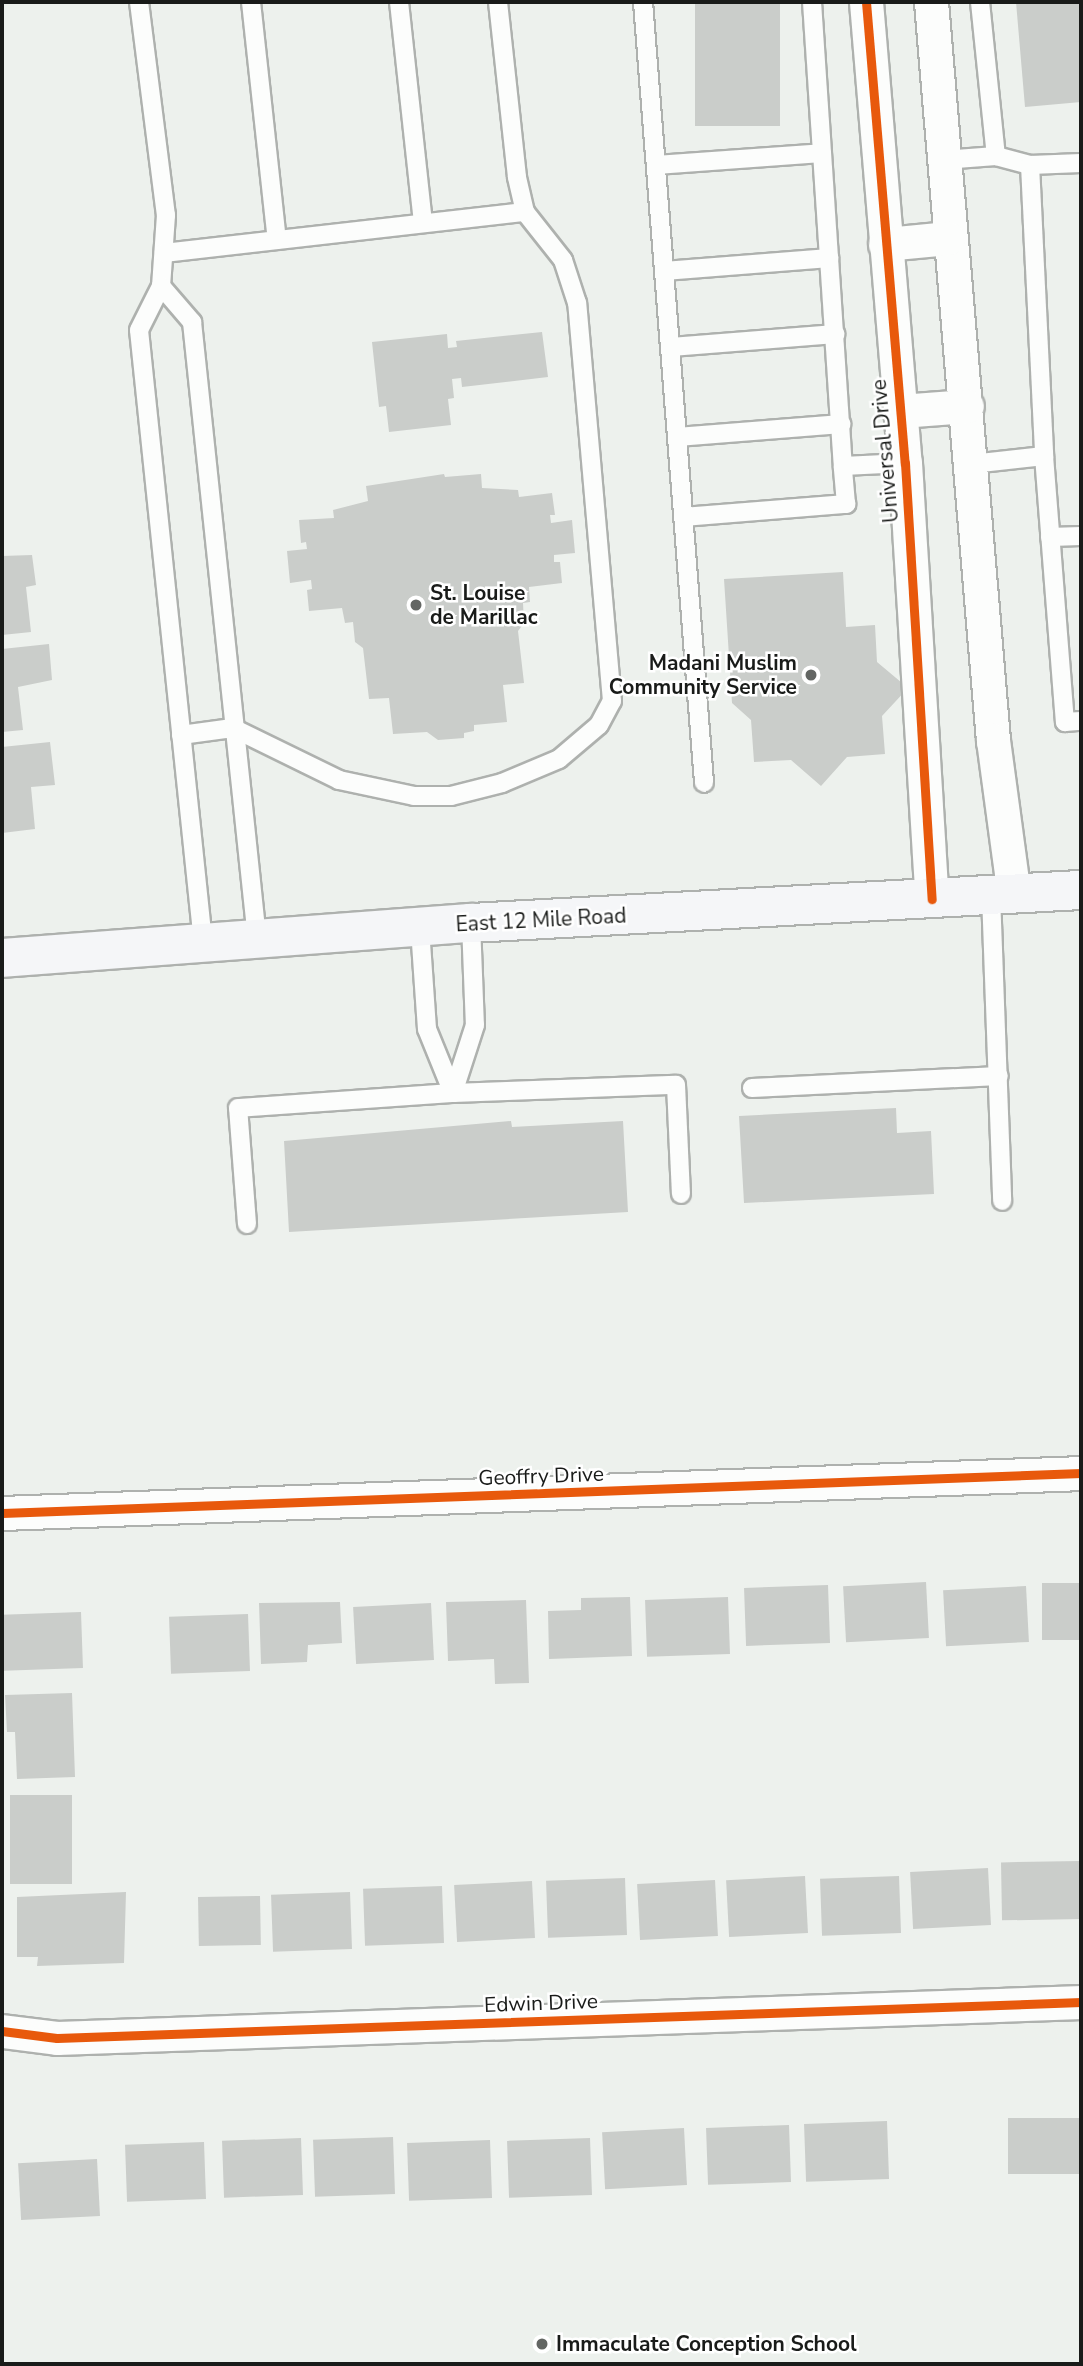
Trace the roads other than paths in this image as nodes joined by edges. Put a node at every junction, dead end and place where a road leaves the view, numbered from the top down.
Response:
1 (139, 2) edge
2 (251, 2) edge
3 (399, 2) edge
4 (498, 2) edge
5 (643, 2) edge
6 (812, 2) edge
7 (866, 2) edge
8 (931, 2) edge
9 (981, 2) edge
10 (822, 153) junction
11 (996, 156) junction
12 (943, 159) junction
13 (1081, 163) edge
14 (656, 165) junction
15 (1030, 165) junction
16 (525, 212) junction
17 (423, 223) junction
18 (948, 238) junction
19 (277, 240) junction
20 (885, 244) junction
21 (164, 253) junction
22 (829, 258) junction
23 (664, 271) junction
24 (161, 286) junction
25 (835, 334) junction
26 (671, 348) junction
27 (967, 406) junction
28 (900, 411) junction
29 (841, 424) junction
30 (677, 437) junction
31 (1044, 456) junction
32 (905, 463) junction
33 (971, 464) junction
34 (843, 466) junction
35 (683, 517) junction
36 (1081, 536) edge
37 (1050, 537) junction
38 (1081, 720) edge
39 (233, 728) junction
40 (181, 735) junction
41 (704, 783) dead end
42 (1081, 890) edge
43 (1002, 895) junction
44 (932, 899) junction
45 (471, 923) junction
46 (420, 928) junction
47 (257, 938) junction
48 (203, 942) junction
49 (2, 958) edge
50 (999, 1076) junction
51 (752, 1088) dead end
52 (453, 1093) junction
53 (681, 1194) dead end
54 (1002, 1201) dead end
55 (247, 1224) dead end
56 (1081, 1473) edge
57 (2, 1513) edge
58 (1081, 2002) edge
59 (2, 2031) edge

1 - 21 lane
2 - 19 lane
3 - 17 lane
4 - 16 lane
5 - 14 lane
6 - 10 lane
7 - 20 street, Universal Drive
8 - 12 street
9 - 11 lane
10 - 14 lane
10 - 22 lane
11 - 12 lane
11 - 15 lane
12 - 18 street
13 - 15 lane
14 - 23 lane
15 - 31 lane
16 - 17 lane
16 - 39 lane
17 - 19 lane
18 - 20 street
18 - 27 street
19 - 21 lane
20 - 28 street, Universal Drive
21 - 24 lane
22 - 23 lane
22 - 25 lane
23 - 26 lane
24 - 39 lane
24 - 40 lane
25 - 26 lane
25 - 29 lane
26 - 30 lane
27 - 28 street, Universal Drive
27 - 33 street
28 - 32 street, Universal Drive
29 - 30 lane
29 - 34 lane
30 - 35 lane
31 - 33 lane
31 - 37 lane
32 - 34 lane
32 - 44 street, Universal Drive
33 - 43 street
34 - 35 lane
35 - 41 lane
36 - 37 lane
37 - 38 lane
39 - 40 lane
39 - 47 lane
40 - 48 lane
42 - 43 main road, East 12 Mile Road
43 - 44 main road, East 12 Mile Road
43 - 50 lane
44 - 45 main road, East 12 Mile Road
45 - 46 main road, East 12 Mile Road
45 - 52 lane
46 - 47 main road, East 12 Mile Road
46 - 52 lane
47 - 48 main road, East 12 Mile Road
48 - 49 main road, East 12 Mile Road
50 - 51 lane
50 - 54 lane
52 - 53 lane
52 - 55 lane
56 - 57 street, Geoffry Drive
58 - 59 street, Edwin Drive

